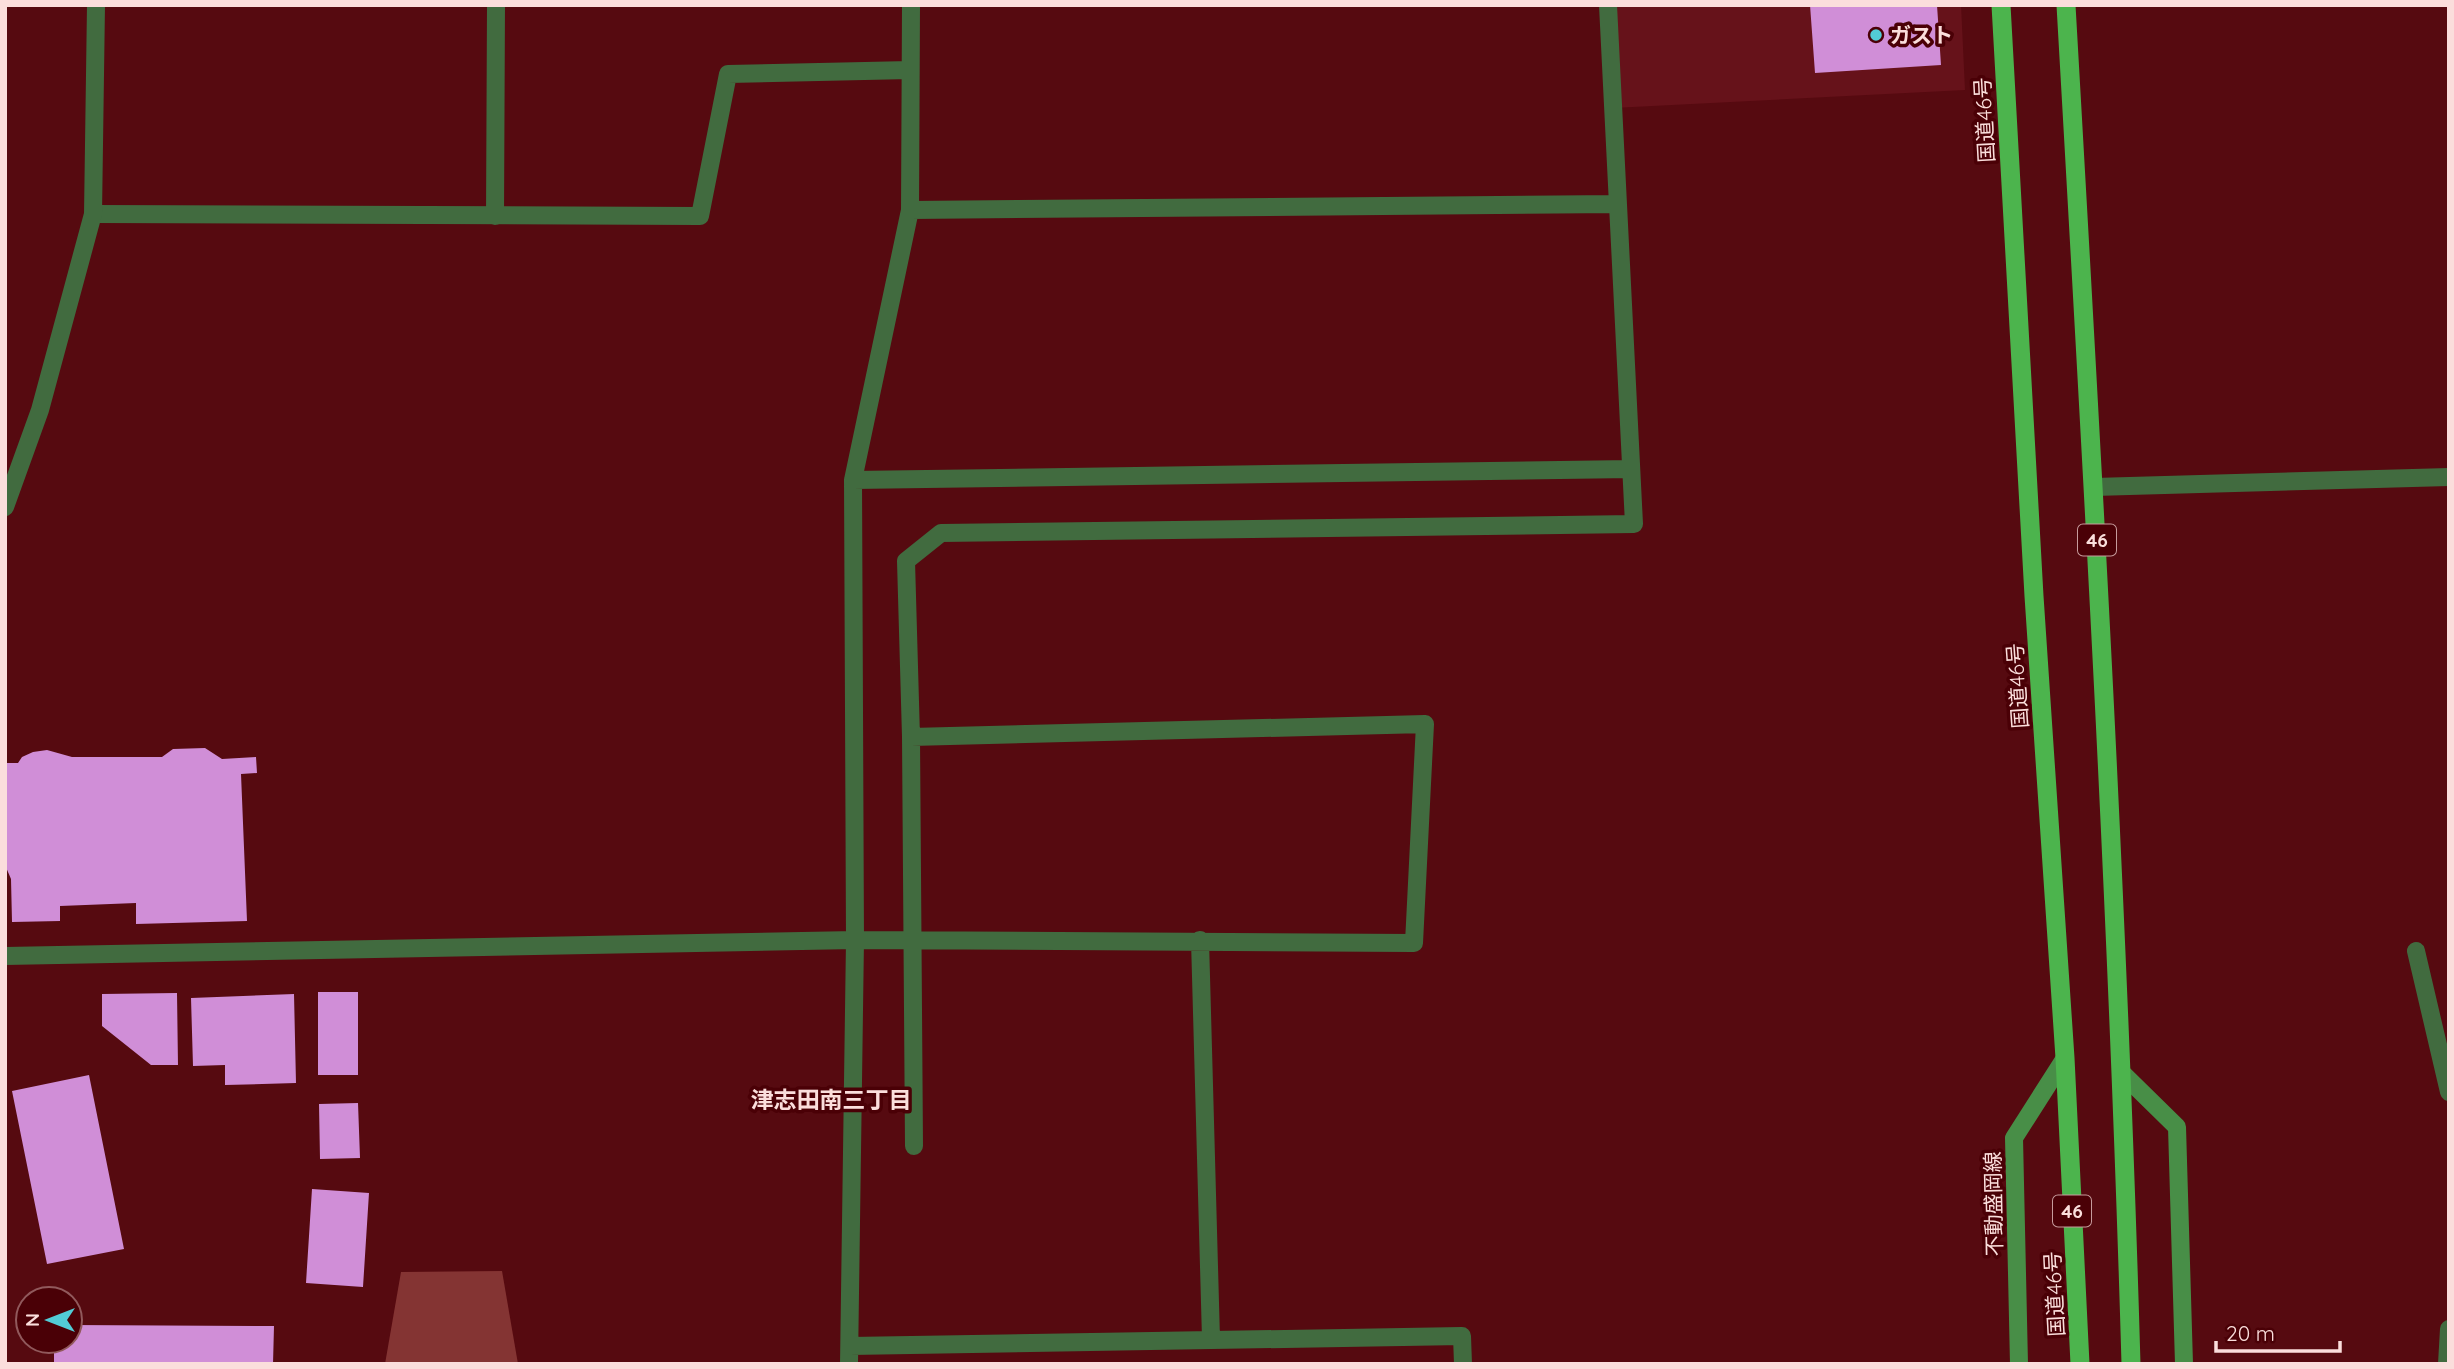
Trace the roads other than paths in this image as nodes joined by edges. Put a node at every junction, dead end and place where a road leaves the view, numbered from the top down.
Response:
1 (96, 5) edge
2 (496, 5) edge
3 (911, 5) edge
4 (1608, 5) edge
5 (2001, 5) edge
6 (2066, 5) edge
7 (910, 70) junction
8 (1618, 204) junction
9 (910, 210) junction
10 (93, 214) junction
11 (495, 216) junction
12 (1631, 469) junction
13 (2449, 477) edge
14 (853, 480) junction
15 (2094, 487) junction
16 (5, 507) edge
17 (911, 737) junction
18 (855, 940) junction
19 (1200, 940) junction
20 (912, 941) junction
21 (2416, 951) dead end
22 (5, 956) edge
23 (2064, 1058) junction
24 (2123, 1074) junction
25 (2449, 1092) edge
26 (914, 1146) dead end
27 (2449, 1329) edge
28 (1212, 1339) junction
29 (849, 1355) edge
30 (1462, 1364) edge
31 (2019, 1364) edge
32 (2080, 1364) edge
33 (2131, 1364) edge
34 (2184, 1364) edge
35 (2447, 1364) edge

1 - 10 street
2 - 11 street
3 - 7 street
4 - 8 street
5 - 23 highway, 国道46号 / 46
6 - 15 highway, 46
7 - 9 street
7 - 11 street
8 - 9 street
8 - 12 street
9 - 14 street
10 - 11 street
10 - 16 street
12 - 14 street
12 - 17 street
13 - 15 street
14 - 18 street
15 - 24 highway, 46
17 - 19 street
17 - 20 street
18 - 20 street
18 - 22 street
18 - 29 street
19 - 20 street
19 - 28 street
20 - 26 street
21 - 25 street
23 - 31 main road, 不動盛岡線
23 - 32 highway, 国道46号 / 46
24 - 33 highway, 46
24 - 34 main road
27 - 35 street
28 - 29 street
28 - 30 street

